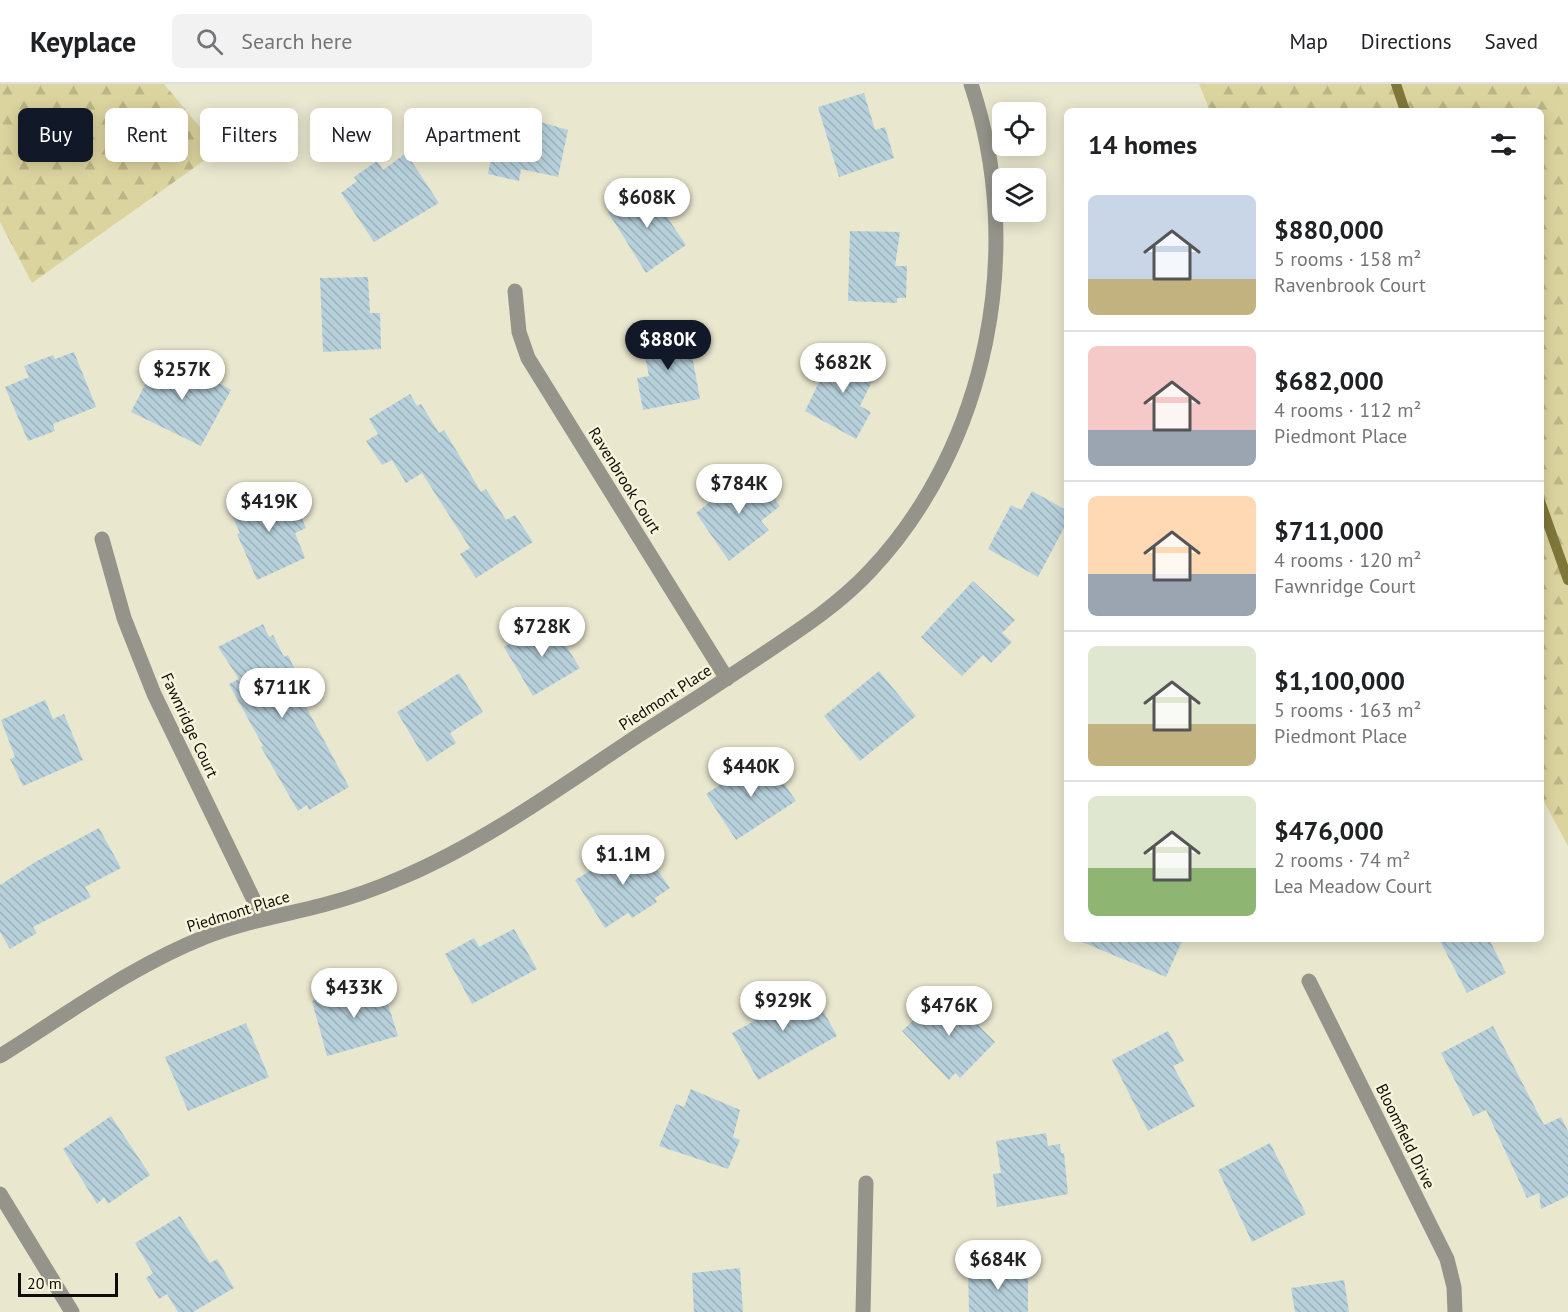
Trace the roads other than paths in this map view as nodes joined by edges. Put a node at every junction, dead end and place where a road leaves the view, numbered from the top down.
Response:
1 (971, 84) edge
2 (515, 291) dead end
3 (102, 539) dead end
4 (727, 679) junction
5 (263, 919) junction
6 (1309, 981) dead end
7 (0, 1056) edge
8 (866, 1183) dead end
9 (0, 1194) edge
10 (72, 1312) edge
11 (863, 1312) edge
12 (1455, 1312) edge

1 - 4 street, Piedmont Place
2 - 4 street, Ravenbrook Court
3 - 5 street, Fawnridge Court
4 - 5 street, Piedmont Place
5 - 7 street, Piedmont Place
6 - 12 street, Bloomfield Drive
8 - 11 street
9 - 10 street

